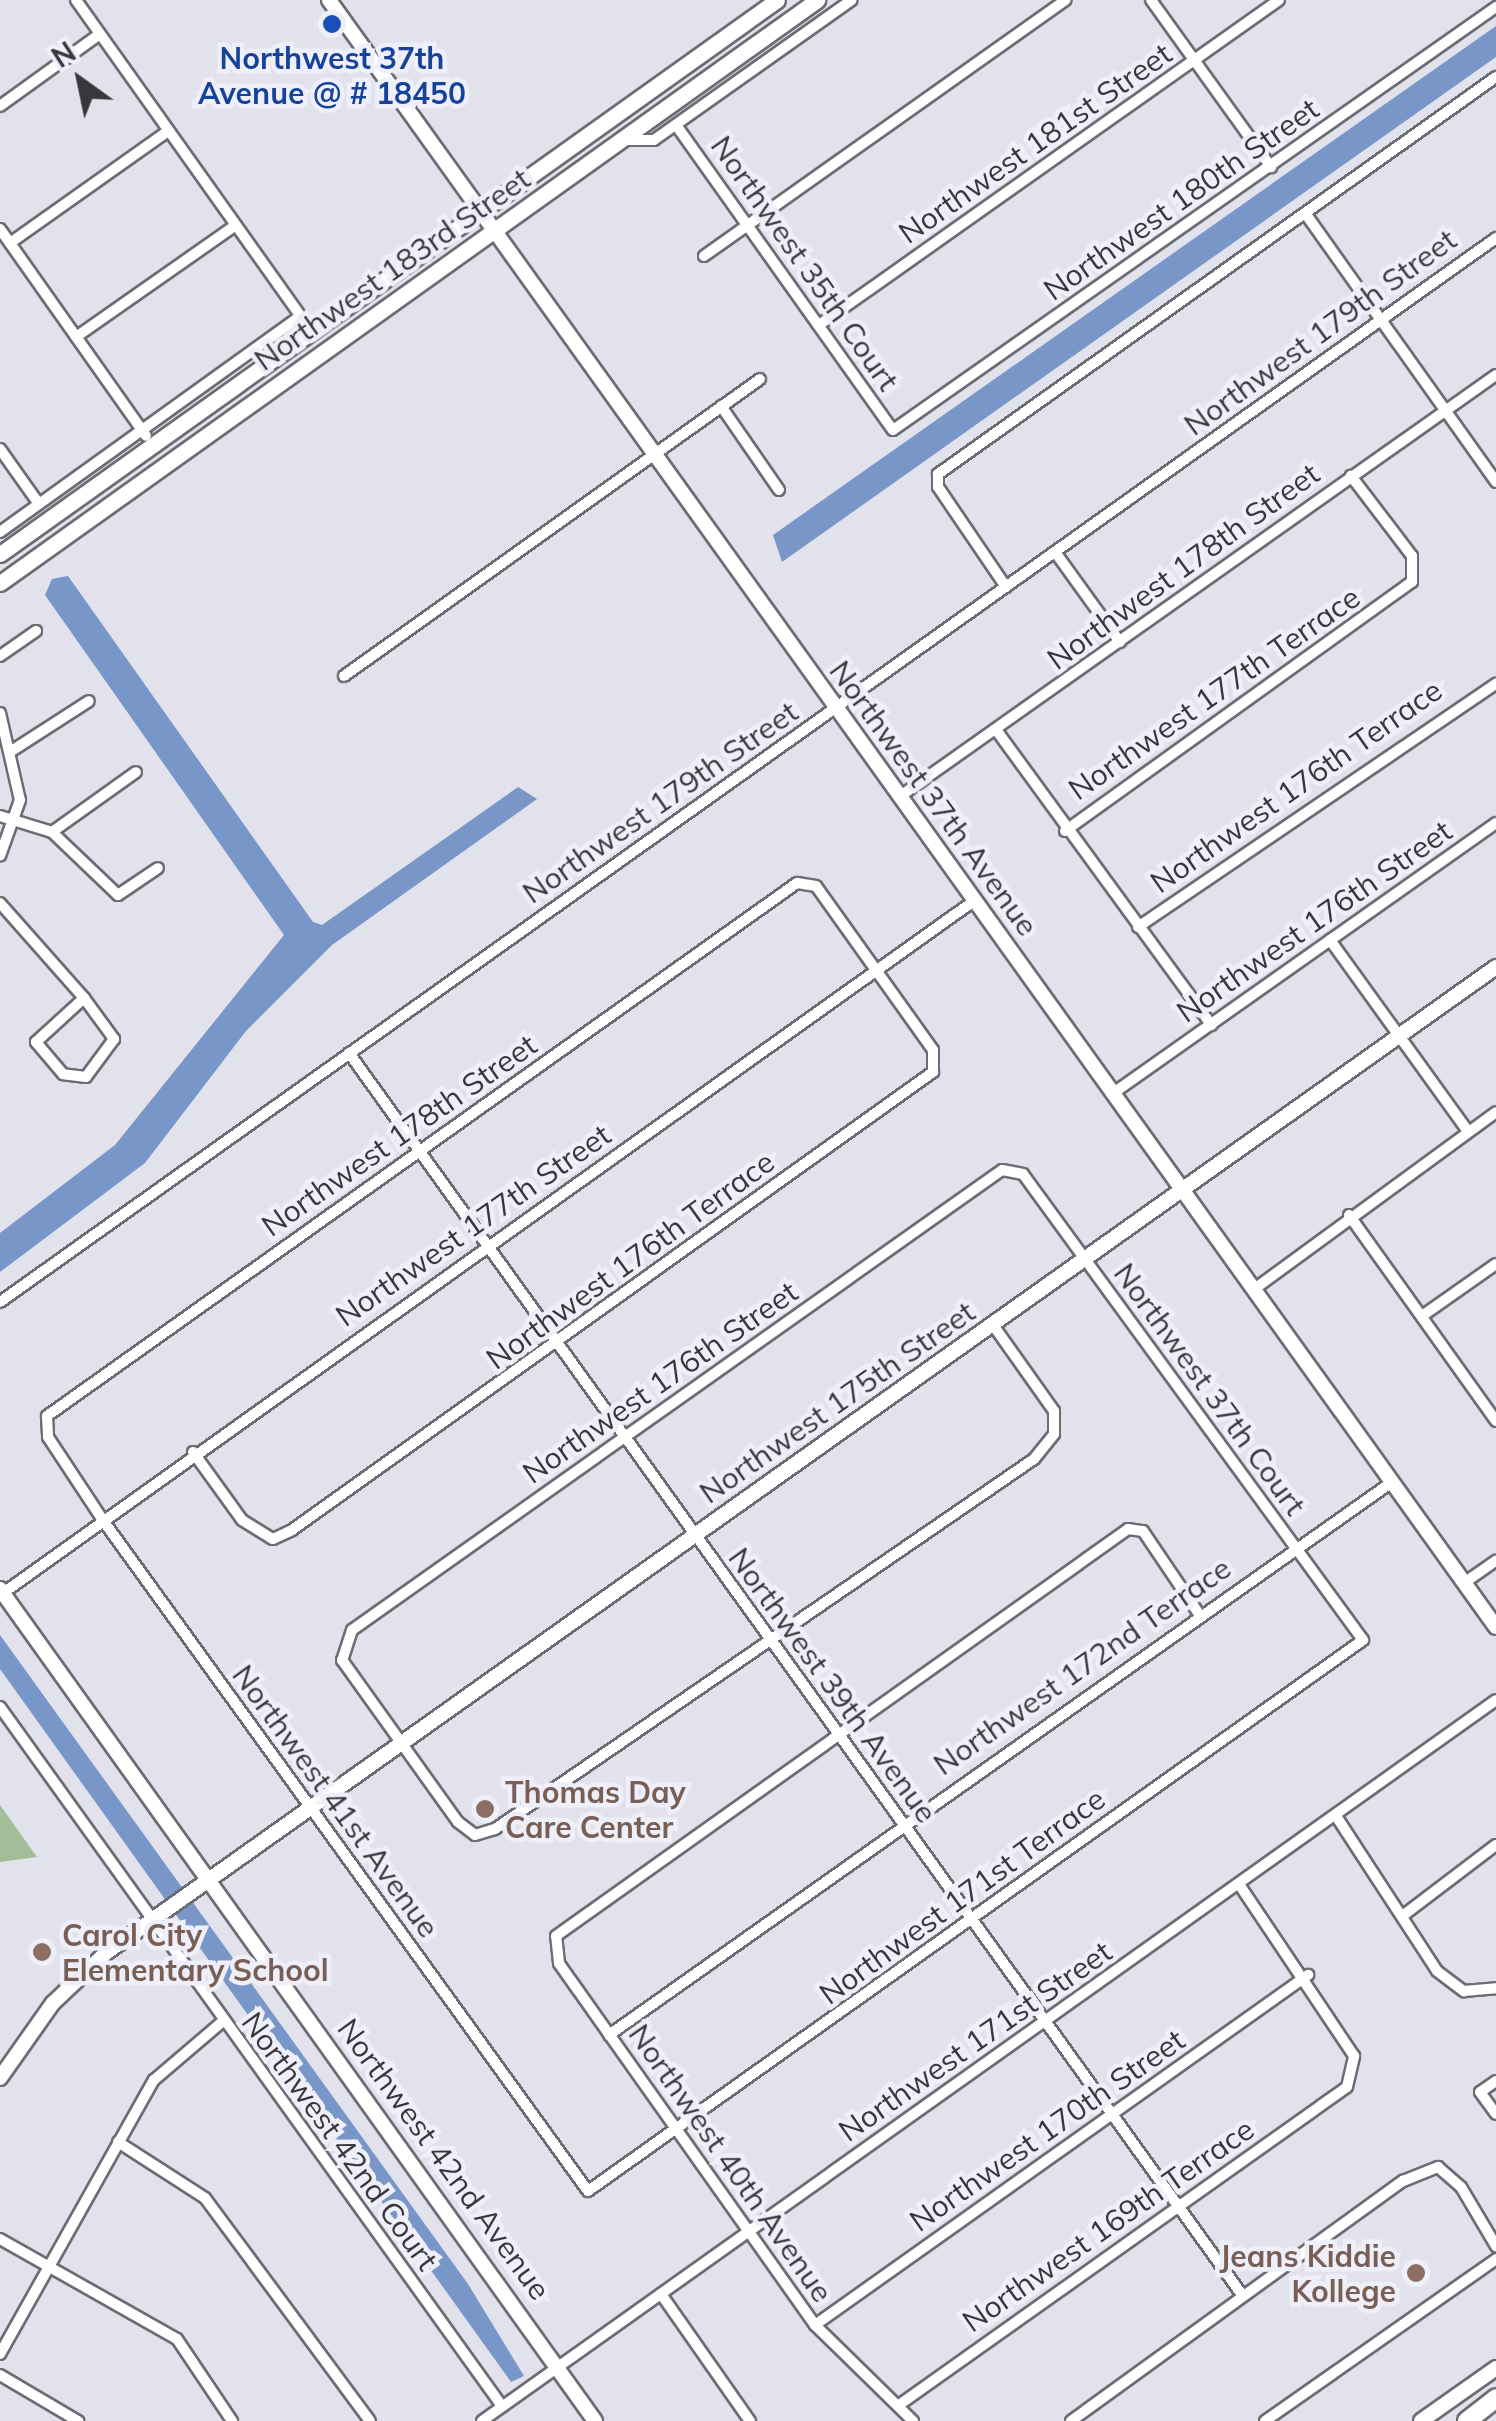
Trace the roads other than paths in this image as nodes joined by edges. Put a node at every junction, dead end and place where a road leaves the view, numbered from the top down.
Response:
1 (76, 0) edge
2 (329, 0) edge
3 (777, 0) edge
4 (817, 0) edge
5 (852, 0) edge
6 (1065, 0) edge
7 (1152, 0) edge
8 (1279, 0) edge
9 (1496, 7) edge
10 (800, 8) edge
11 (100, 34) junction
12 (1194, 60) junction
13 (1496, 77) edge
14 (0, 106) edge
15 (676, 125) junction
16 (168, 131) junction
17 (621, 140) junction
18 (1272, 167) junction
19 (480, 212) junction
20 (1305, 213) junction
21 (747, 225) junction
22 (236, 226) junction
23 (0, 229) edge
24 (493, 231) junction
25 (1496, 238) edge
26 (10, 243) junction
27 (704, 256) dead end
28 (302, 316) junction
29 (1381, 321) junction
30 (819, 326) junction
31 (312, 332) junction
32 (76, 337) junction
33 (1496, 375) edge
34 (760, 379) dead end
35 (721, 406) junction
36 (1446, 411) junction
37 (893, 430) joint
38 (148, 438) junction
39 (0, 449) edge
40 (653, 454) junction
41 (1350, 476) junction
42 (1496, 482) edge
43 (135, 486) junction
44 (779, 490) dead end
45 (39, 504) junction
46 (0, 532) edge
47 (1055, 552) junction
48 (0, 554) edge
49 (0, 583) edge
50 (1006, 587) junction
51 (36, 631) dead end
52 (1120, 642) junction
53 (0, 656) edge
54 (344, 676) dead end
55 (1496, 684) edge
56 (89, 701) dead end
57 (836, 708) junction
58 (0, 713) edge
59 (997, 731) junction
60 (13, 750) junction
61 (136, 772) dead end
62 (900, 797) junction
63 (0, 816) edge
64 (15, 818) junction
65 (1496, 823) edge
66 (1065, 831) junction
67 (52, 832) junction
68 (0, 856) edge
69 (158, 868) dead end
70 (974, 901) junction
71 (0, 903) edge
72 (1138, 928) junction
73 (1330, 940) junction
74 (1496, 967) edge
75 (876, 970) junction
76 (84, 998) junction
77 (1211, 1024) junction
78 (1398, 1037) junction
79 (350, 1054) junction
80 (1112, 1094) junction
81 (1496, 1112) edge
82 (1468, 1131) junction
83 (419, 1150) junction
84 (1015, 1170) joint
85 (1182, 1191) junction
86 (1349, 1216) junction
87 (488, 1247) junction
88 (1085, 1259) junction
89 (1496, 1264) edge
90 (1253, 1290) junction
91 (0, 1302) edge
92 (1422, 1316) junction
93 (993, 1325) junction
94 (558, 1343) junction
95 (1494, 1414) edge
96 (48, 1438) joint
97 (626, 1438) junction
98 (193, 1452) junction
99 (1392, 1482) junction
100 (102, 1520) junction
101 (695, 1538) junction
102 (1295, 1549) junction
103 (1496, 1561) edge
104 (1464, 1583) junction
105 (1, 1591) edge
106 (1200, 1614) junction
107 (1496, 1627) edge
108 (766, 1636) junction
109 (1363, 1640) joint
110 (1496, 1700) edge
111 (0, 1707) edge
112 (836, 1730) junction
113 (402, 1746) junction
114 (312, 1810) junction
115 (1338, 1819) junction
116 (903, 1822) junction
117 (1496, 1845) edge
118 (211, 1882) junction
119 (1241, 1887) junction
120 (1405, 1914) junction
121 (973, 1918) junction
122 (156, 1919) junction
123 (1308, 1975) junction
124 (1496, 1988) edge
125 (1040, 2021) junction
126 (222, 2022) junction
127 (609, 2035) junction
128 (0, 2078) edge
129 (1496, 2081) edge
130 (1114, 2114) junction
131 (1496, 2114) edge
132 (681, 2129) junction
133 (118, 2142) junction
134 (588, 2191) joint
135 (1179, 2206) junction
136 (750, 2232) junction
137 (0, 2240) edge
138 (1496, 2246) edge
139 (1496, 2259) edge
140 (49, 2268) junction
141 (661, 2294) junction
142 (1243, 2296) junction
143 (816, 2325) junction
144 (0, 2354) edge
145 (558, 2368) junction
146 (1496, 2368) edge
147 (0, 2375) edge
148 (1496, 2398) edge
149 (899, 2405) junction
150 (502, 2406) junction
151 (1089, 2409) junction
152 (78, 2421) edge
153 (232, 2421) edge
154 (370, 2421) edge
155 (482, 2421) edge
156 (595, 2421) edge
157 (750, 2421) edge
158 (913, 2421) edge
159 (1070, 2421) edge
160 (1098, 2421) edge
161 (1265, 2421) edge
162 (1421, 2421) edge
163 (1467, 2421) edge

1 - 11 street
2 - 19 street, Northwest 37th Avenue
3 - 19 main road, Northwest 183rd Street
4 - 10 main road, Northwest 183rd Street
5 - 15 street
6 - 21 street
7 - 12 street
8 - 12 street, Northwest 181st Street
9 - 18 street, Northwest 180th Street
10 - 17 main road, Northwest 183rd Street
11 - 14 street
11 - 16 street
12 - 18 street
12 - 30 street, Northwest 181st Street
13 - 20 street
15 - 17 street
15 - 21 street, Northwest 35th Court
16 - 22 street
16 - 26 street
17 - 24 main road, Northwest 183rd Street
18 - 37 street, Northwest 180th Street
19 - 24 street, Northwest 37th Avenue
19 - 31 main road, Northwest 183rd Street
20 - 29 street
20 - 50 street
21 - 27 street
21 - 30 street, Northwest 35th Court
22 - 28 street
22 - 32 street
23 - 26 street
24 - 40 street, Northwest 37th Avenue
24 - 43 main road, Northwest 183rd Street
25 - 29 street, Northwest 179th Street
26 - 32 street
28 - 31 street
28 - 38 street
29 - 36 street
29 - 47 street, Northwest 179th Street
30 - 37 street, Northwest 35th Court
31 - 38 main road, Northwest 183rd Street
32 - 38 street
33 - 36 street, Northwest 178th Street
34 - 35 street
35 - 40 street
35 - 44 street
36 - 41 street, Northwest 178th Street
36 - 42 street
38 - 43 main road
38 - 45 street
38 - 48 main road, Northwest 183rd Street
39 - 45 street
40 - 54 street
40 - 57 street, Northwest 37th Avenue
41 - 52 street, Northwest 178th Street
41 - 66 street, Northwest 177th Terrace
43 - 49 main road, Northwest 183rd Street
45 - 46 street
47 - 50 street, Northwest 179th Street
47 - 52 street
50 - 57 street, Northwest 179th Street
51 - 53 street
52 - 59 street, Northwest 178th Street
55 - 72 street, Northwest 176th Terrace
56 - 60 street
57 - 62 street, Northwest 37th Avenue
57 - 79 street, Northwest 179th Street
58 - 60 street
59 - 62 street, Northwest 178th Street
59 - 66 street
60 - 64 street
61 - 67 street
62 - 70 street, Northwest 37th Avenue
63 - 64 street
64 - 67 street
64 - 68 street
65 - 73 street, Northwest 176th Street
66 - 72 street
67 - 69 street
70 - 75 street, Northwest 177th Street
70 - 80 street, Northwest 37th Avenue
71 - 76 street
72 - 77 street
73 - 77 street, Northwest 176th Street
73 - 78 street
74 - 78 street, Northwest 175th Street
75 - 83 street, Northwest 178th Street
75 - 87 street, Northwest 177th Street
75 - 94 street, Northwest 176th Terrace
76 - 76 street
77 - 80 street, Northwest 176th Street
78 - 82 street
78 - 85 street, Northwest 175th Street
79 - 83 street, Northwest 39th Avenue
79 - 91 street, Northwest 179th Street
80 - 85 street, Northwest 37th Avenue
81 - 82 street
82 - 86 street
83 - 87 street, Northwest 39th Avenue
83 - 96 street, Northwest 178th Street
84 - 88 street, Northwest 37th Court
84 - 97 street, Northwest 176th Street
85 - 88 street, Northwest 175th Street
85 - 90 street, Northwest 37th Avenue
86 - 90 street
86 - 92 street
87 - 94 street, Northwest 39th Avenue
87 - 98 street, Northwest 177th Street
88 - 93 street, Northwest 175th Street
88 - 102 street, Northwest 37th Court
89 - 92 street
90 - 99 street, Northwest 37th Avenue
92 - 95 street
93 - 101 street, Northwest 175th Street
93 - 108 street
94 - 97 street, Northwest 39th Avenue
94 - 98 street, Northwest 176th Terrace
96 - 100 street, Northwest 41st Avenue
97 - 101 street, Northwest 39th Avenue
97 - 113 street, Northwest 176th Street
98 - 100 street, Northwest 177th Street
99 - 102 street, Northwest 172nd Terrace
99 - 104 street, Northwest 37th Avenue
100 - 105 street, Northwest 177th Street
100 - 114 street, Northwest 41st Avenue
101 - 108 street, Northwest 39th Avenue
101 - 113 street, Northwest 175th Street
102 - 106 street, Northwest 172nd Terrace
102 - 109 street, Northwest 37th Court
103 - 104 street
104 - 107 street, Northwest 37th Avenue
105 - 118 street, Northwest 42nd Avenue
106 - 112 street
106 - 116 street, Northwest 172nd Terrace
108 - 112 street, Northwest 39th Avenue
108 - 113 street
109 - 121 street, Northwest 171st Terrace
110 - 115 street, Northwest 171st Street
111 - 122 street, Northwest 42nd Court
112 - 116 street, Northwest 39th Avenue
112 - 127 street, Northwest 40th Avenue
113 - 114 street, Northwest 175th Street
114 - 118 street, Northwest 175th Street
114 - 134 street, Northwest 41st Avenue
115 - 119 street, Northwest 171st Street
115 - 120 street
116 - 121 street, Northwest 39th Avenue
116 - 127 street, Northwest 172nd Terrace
117 - 120 street
118 - 122 street, Northwest 175th Street
118 - 145 street, Northwest 42nd Avenue
119 - 123 street
119 - 125 street, Northwest 171st Street
120 - 124 street
121 - 125 street, Northwest 39th Avenue
121 - 132 street, Northwest 171st Terrace
122 - 126 street, Northwest 42nd Court
122 - 128 street, Northwest 175th Street
123 - 130 street, Northwest 170th Street
123 - 135 street, Northwest 169th Terrace
125 - 130 street, Northwest 39th Avenue
125 - 136 street, Northwest 171st Street
126 - 133 street
126 - 150 street, Northwest 42nd Court
127 - 132 street, Northwest 40th Avenue
129 - 131 street
130 - 135 street, Northwest 39th Avenue
130 - 143 street, Northwest 170th Street
132 - 134 street, Northwest 171st Terrace
132 - 136 street, Northwest 40th Avenue
133 - 140 street
133 - 154 street
135 - 142 street, Northwest 39th Avenue
135 - 149 street, Northwest 169th Terrace
136 - 141 street, Northwest 171st Street
136 - 143 street, Northwest 40th Avenue
137 - 140 street
138 - 142 street
139 - 161 street
140 - 144 street
140 - 153 street
141 - 145 street, Northwest 171st Street
141 - 157 street
142 - 151 street
143 - 149 street, Northwest 40th Avenue
145 - 150 street, Northwest 171st Street
145 - 156 street, Northwest 42nd Avenue
146 - 162 street
147 - 152 street
148 - 163 highway
149 - 158 street, Northwest 40th Avenue
150 - 155 street, Northwest 171st Street
151 - 159 street
151 - 160 street

